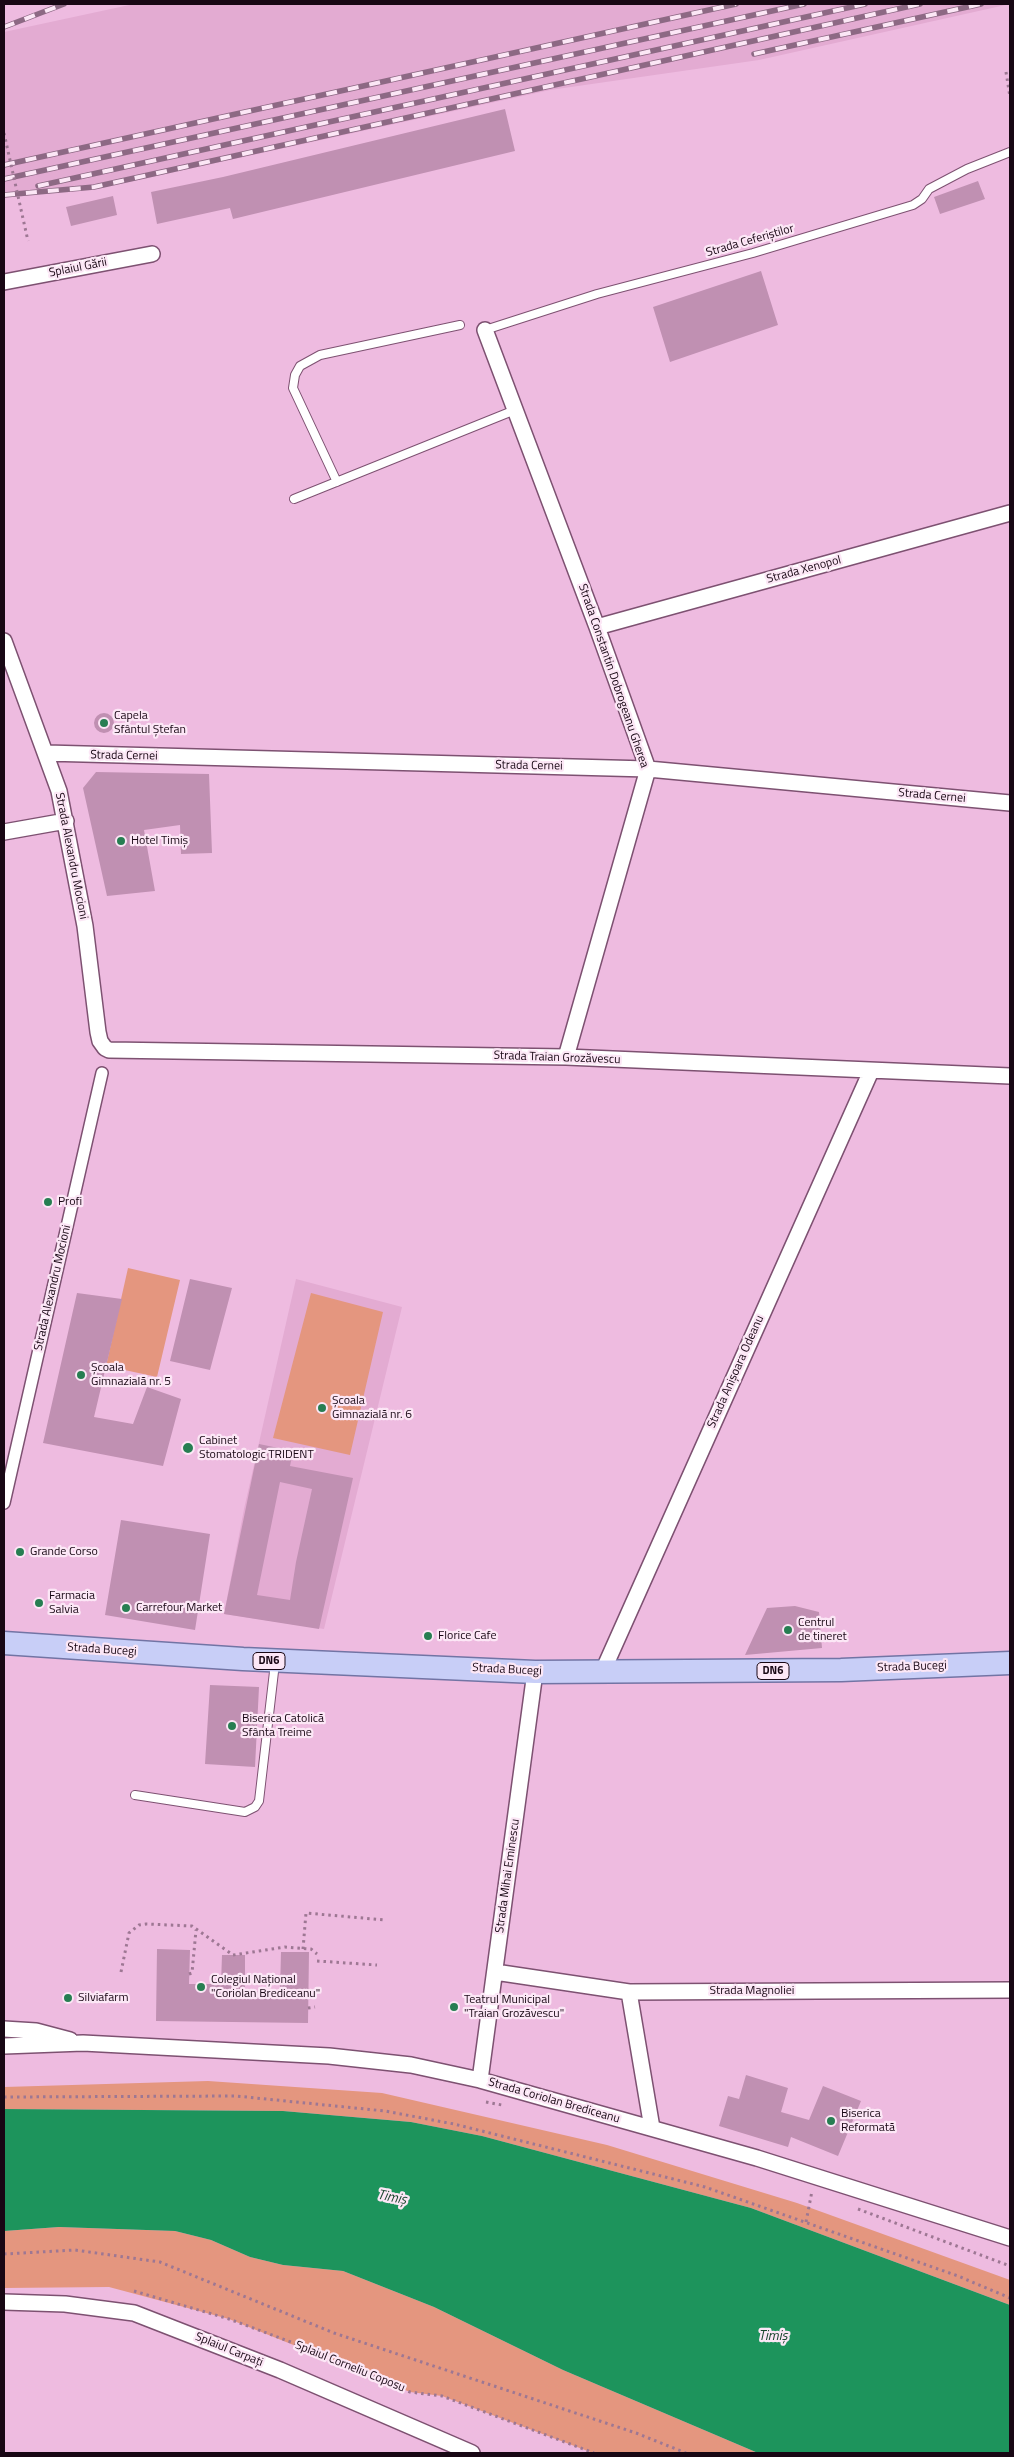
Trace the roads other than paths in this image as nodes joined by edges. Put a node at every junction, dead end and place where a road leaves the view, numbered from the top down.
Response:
1 (1010, 152) edge
2 (152, 254) dead end
3 (4, 282) edge
4 (460, 325) dead end
5 (485, 330) joint
6 (515, 410) junction
7 (337, 482) junction
8 (294, 499) dead end
9 (1010, 513) edge
10 (597, 627) junction
11 (4, 641) edge
12 (46, 753) junction
13 (648, 770) junction
14 (1010, 804) edge
15 (66, 821) junction
16 (4, 832) edge
17 (105, 1048) joint
18 (566, 1058) junction
19 (871, 1071) junction
20 (102, 1073) dead end
21 (1010, 1076) edge
22 (4, 1503) edge
23 (4, 1643) edge
24 (275, 1661) junction
25 (1010, 1663) edge
26 (535, 1672) junction
27 (602, 1673) junction
28 (135, 1795) dead end
29 (495, 1972) junction
30 (1010, 1990) edge
31 (629, 1992) junction
32 (4, 2029) edge
33 (84, 2043) junction
34 (4, 2046) edge
35 (480, 2080) junction
36 (652, 2128) junction
37 (1010, 2238) edge
38 (4, 2302) edge
39 (441, 2448) edge
40 (472, 2453) edge

1 - 5 lane, Strada Ceferiștilor
2 - 3 street, Splaiul Gării
4 - 7 lane
5 - 6 street, Strada Constantin Dobrogeanu Gherea
6 - 7 lane
6 - 10 street, Strada Constantin Dobrogeanu Gherea
7 - 8 lane
9 - 10 street, Strada Xenopol
10 - 13 street, Strada Constantin Dobrogeanu Gherea
11 - 12 street, Strada Alexandru Mocioni
12 - 13 street, Strada Cernei
12 - 15 street, Strada Alexandru Mocioni
13 - 14 street, Strada Cernei
13 - 18 street, Strada Constantin Dobrogeanu Gherea
15 - 16 street
15 - 17 street, Strada Alexandru Mocioni
17 - 18 street, Strada Traian Grozăvescu
18 - 19 street, Strada Traian Grozăvescu
19 - 21 street, Strada Traian Grozăvescu
19 - 27 street, Strada Anișoara Odeanu
20 - 22 street, Strada Alexandru Mocioni
23 - 24 main road, Strada Bucegi / DN6
24 - 26 main road, Strada Bucegi / DN6
24 - 28 lane
25 - 27 main road, Strada Bucegi / DN6
26 - 27 main road, Strada Bucegi / DN6
26 - 29 street, Strada Mihai Eminescu
29 - 31 street, Strada Magnoliei
29 - 35 street, Strada Mihai Eminescu
30 - 31 street, Strada Magnoliei
31 - 36 street
32 - 33 street, Strada Coriolan Brediceanu
33 - 34 street, Strada Coriolan Brediceanu
33 - 35 street, Strada Coriolan Brediceanu
35 - 36 street, Strada Coriolan Brediceanu
36 - 37 street, Strada Coriolan Brediceanu
38 - 39 street, Splaiul Carpați
39 - 40 street

